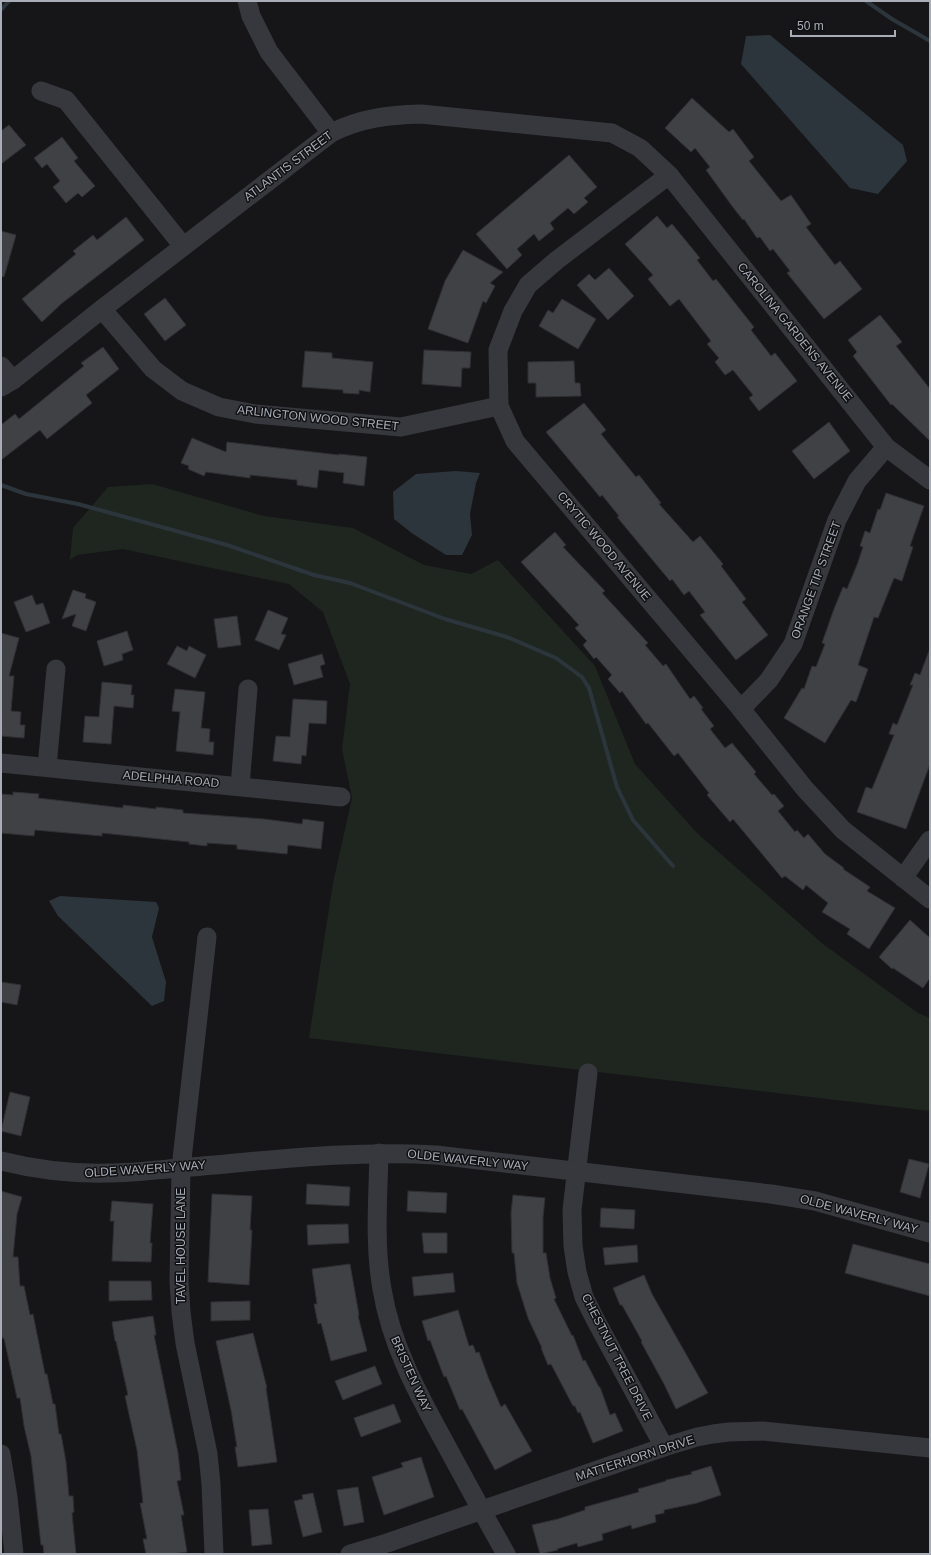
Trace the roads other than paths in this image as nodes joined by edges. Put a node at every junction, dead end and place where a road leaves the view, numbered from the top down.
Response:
1 (247, 1) edge
2 (41, 90) dead end
3 (331, 133) junction
4 (669, 175) junction
5 (183, 246) junction
6 (102, 309) junction
7 (5, 378) edge
8 (499, 406) junction
9 (886, 447) junction
10 (930, 480) edge
11 (56, 669) dead end
12 (248, 689) dead end
13 (741, 709) junction
14 (1, 763) edge
15 (47, 768) junction
16 (240, 786) junction
17 (341, 797) dead end
18 (930, 840) edge
19 (903, 878) junction
20 (930, 899) edge
21 (207, 937) dead end
22 (588, 1073) dead end
23 (379, 1153) junction
24 (1, 1162) edge
25 (181, 1168) junction
26 (576, 1171) junction
27 (930, 1233) edge
28 (664, 1447) junction
29 (930, 1448) edge
30 (1, 1456) edge
31 (482, 1510) junction
32 (14, 1554) edge
33 (214, 1554) edge
34 (350, 1554) edge
35 (506, 1554) edge

1 - 3 street
2 - 5 street
3 - 4 street, ATLANTIS STREET
3 - 5 street, ATLANTIS STREET
4 - 8 street, CRYTIC WOOD AVENUE
4 - 9 street, CAROLINA GARDENS AVENUE
5 - 6 street, ATLANTIS STREET
6 - 7 street, ATLANTIS STREET
6 - 8 street, ARLINGTON WOOD STREET
8 - 13 street, CRYTIC WOOD AVENUE
9 - 10 street, CAROLINA GARDENS AVENUE
9 - 13 street, ORANGE TIP STREET
11 - 15 street
12 - 16 street
13 - 19 street, CRYTIC WOOD AVENUE
14 - 15 street, ADELPHIA ROAD
15 - 16 street, ADELPHIA ROAD
16 - 17 street, ADELPHIA ROAD
18 - 19 street
19 - 20 street, CRYTIC WOOD AVENUE
21 - 25 street, TAVEL HOUSE LANE
22 - 26 street, CHESTNUT TREE DRIVE
23 - 25 street, OLDE WAVERLY WAY
23 - 26 street, OLDE WAVERLY WAY
23 - 31 street, BRISTEN WAY
24 - 25 street, OLDE WAVERLY WAY
25 - 33 street, TAVEL HOUSE LANE
26 - 27 street, OLDE WAVERLY WAY
26 - 28 street, CHESTNUT TREE DRIVE
28 - 29 street, MATTERHORN DRIVE
28 - 31 street, MATTERHORN DRIVE
30 - 32 street
31 - 34 street, MATTERHORN DRIVE
31 - 35 street, BRISTEN WAY

